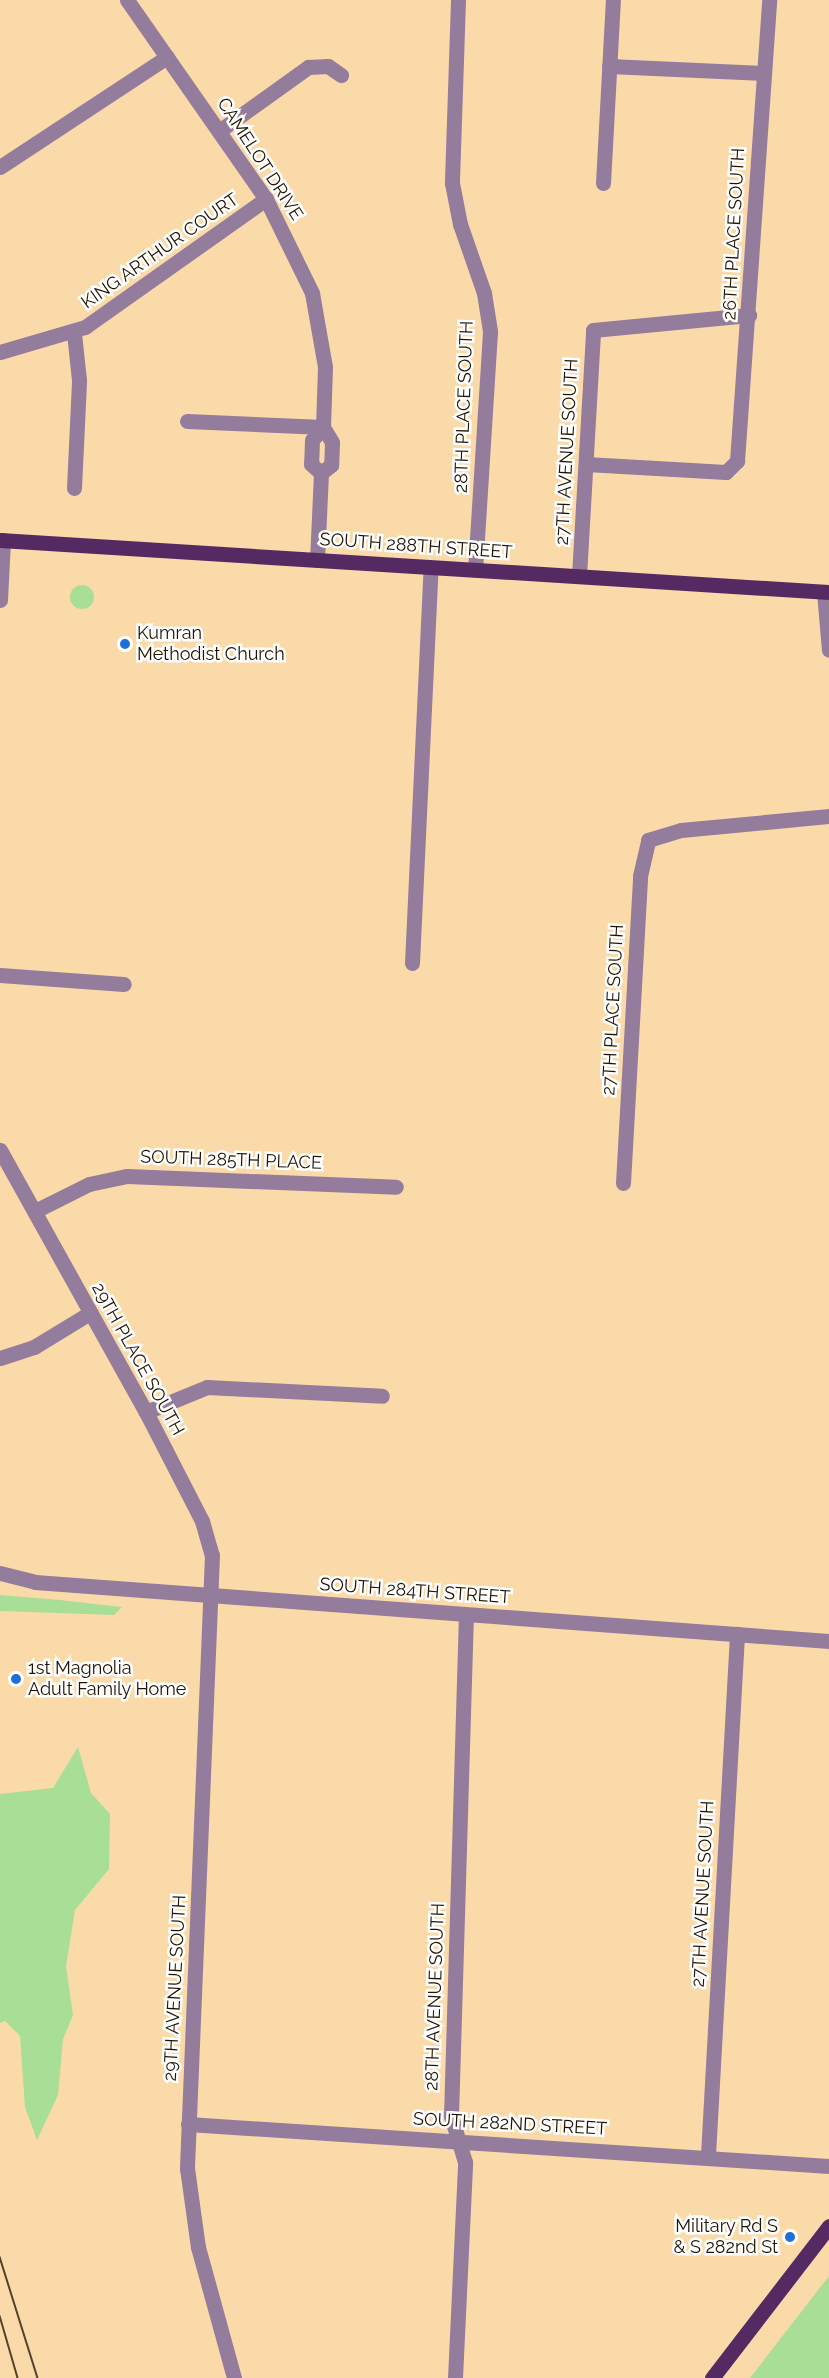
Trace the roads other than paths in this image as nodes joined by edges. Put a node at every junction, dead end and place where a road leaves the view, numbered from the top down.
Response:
1 (128, 0) edge
2 (458, 0) edge
3 (613, 0) edge
4 (769, 0) edge
5 (167, 57) junction
6 (609, 66) junction
7 (764, 72) junction
8 (341, 75) dead end
9 (219, 131) junction
10 (0, 167) edge
11 (603, 183) dead end
12 (267, 199) junction
13 (749, 315) junction
14 (74, 333) junction
15 (0, 352) edge
16 (187, 421) dead end
17 (323, 427) junction
18 (586, 464) junction
19 (74, 488) dead end
20 (2, 540) edge
21 (317, 560) junction
22 (431, 567) junction
23 (475, 570) junction
24 (579, 576) junction
25 (826, 592) edge
26 (0, 600) edge
27 (829, 650) edge
28 (829, 816) edge
29 (412, 963) dead end
30 (0, 975) edge
31 (124, 984) dead end
32 (0, 1150) edge
33 (623, 1183) dead end
34 (396, 1187) dead end
35 (35, 1210) junction
36 (90, 1313) junction
37 (0, 1358) edge
38 (382, 1396) dead end
39 (146, 1412) junction
40 (0, 1574) edge
41 (215, 1595) junction
42 (466, 1615) junction
43 (737, 1634) junction
44 (829, 1641) edge
45 (188, 2124) junction
46 (457, 2141) junction
47 (708, 2155) junction
48 (829, 2166) edge
49 (829, 2226) edge
50 (234, 2378) edge
51 (455, 2378) edge
52 (712, 2378) edge

1 - 5 street, CAMELOT DRIVE
2 - 23 street, 28TH PLACE SOUTH
3 - 6 street
4 - 7 street, 26TH PLACE SOUTH
5 - 9 street, CAMELOT DRIVE
5 - 10 street
6 - 7 street
6 - 11 street
7 - 13 street, 26TH PLACE SOUTH
8 - 9 street
9 - 12 street, CAMELOT DRIVE
12 - 14 street, KING ARTHUR COURT
12 - 17 street, CAMELOT DRIVE
13 - 18 street, 27TH AVENUE SOUTH
13 - 18 street, 26TH PLACE SOUTH
14 - 15 street, KING ARTHUR COURT
14 - 19 street, KING ARTHUR COURT
16 - 17 street
17 - 21 street, CAMELOT DRIVE
18 - 24 street, 27TH AVENUE SOUTH
20 - 21 main road, SOUTH 288TH STREET
20 - 26 street
21 - 22 main road, SOUTH 288TH STREET
22 - 23 main road, SOUTH 288TH STREET
22 - 29 street
23 - 24 main road, SOUTH 288TH STREET
24 - 25 main road, SOUTH 288TH STREET
25 - 27 street
28 - 33 street, 27TH PLACE SOUTH
30 - 31 street
32 - 35 street, 29TH PLACE SOUTH
34 - 35 street, SOUTH 285TH PLACE
35 - 36 street, 29TH PLACE SOUTH
36 - 37 street
36 - 39 street, 29TH PLACE SOUTH
38 - 39 street
39 - 41 street, 29TH PLACE SOUTH
40 - 41 street, SOUTH 284TH STREET
41 - 42 street, SOUTH 284TH STREET
41 - 45 street, 29TH AVENUE SOUTH
42 - 43 street, SOUTH 284TH STREET
42 - 46 street, 28TH AVENUE SOUTH
43 - 44 street, SOUTH 284TH STREET
43 - 47 street, 27TH AVENUE SOUTH
45 - 46 street, SOUTH 282ND STREET
45 - 50 street, 29TH AVENUE SOUTH
46 - 47 street, SOUTH 282ND STREET
46 - 51 street, 28TH AVENUE SOUTH
47 - 48 street, SOUTH 282ND STREET
49 - 52 main road

